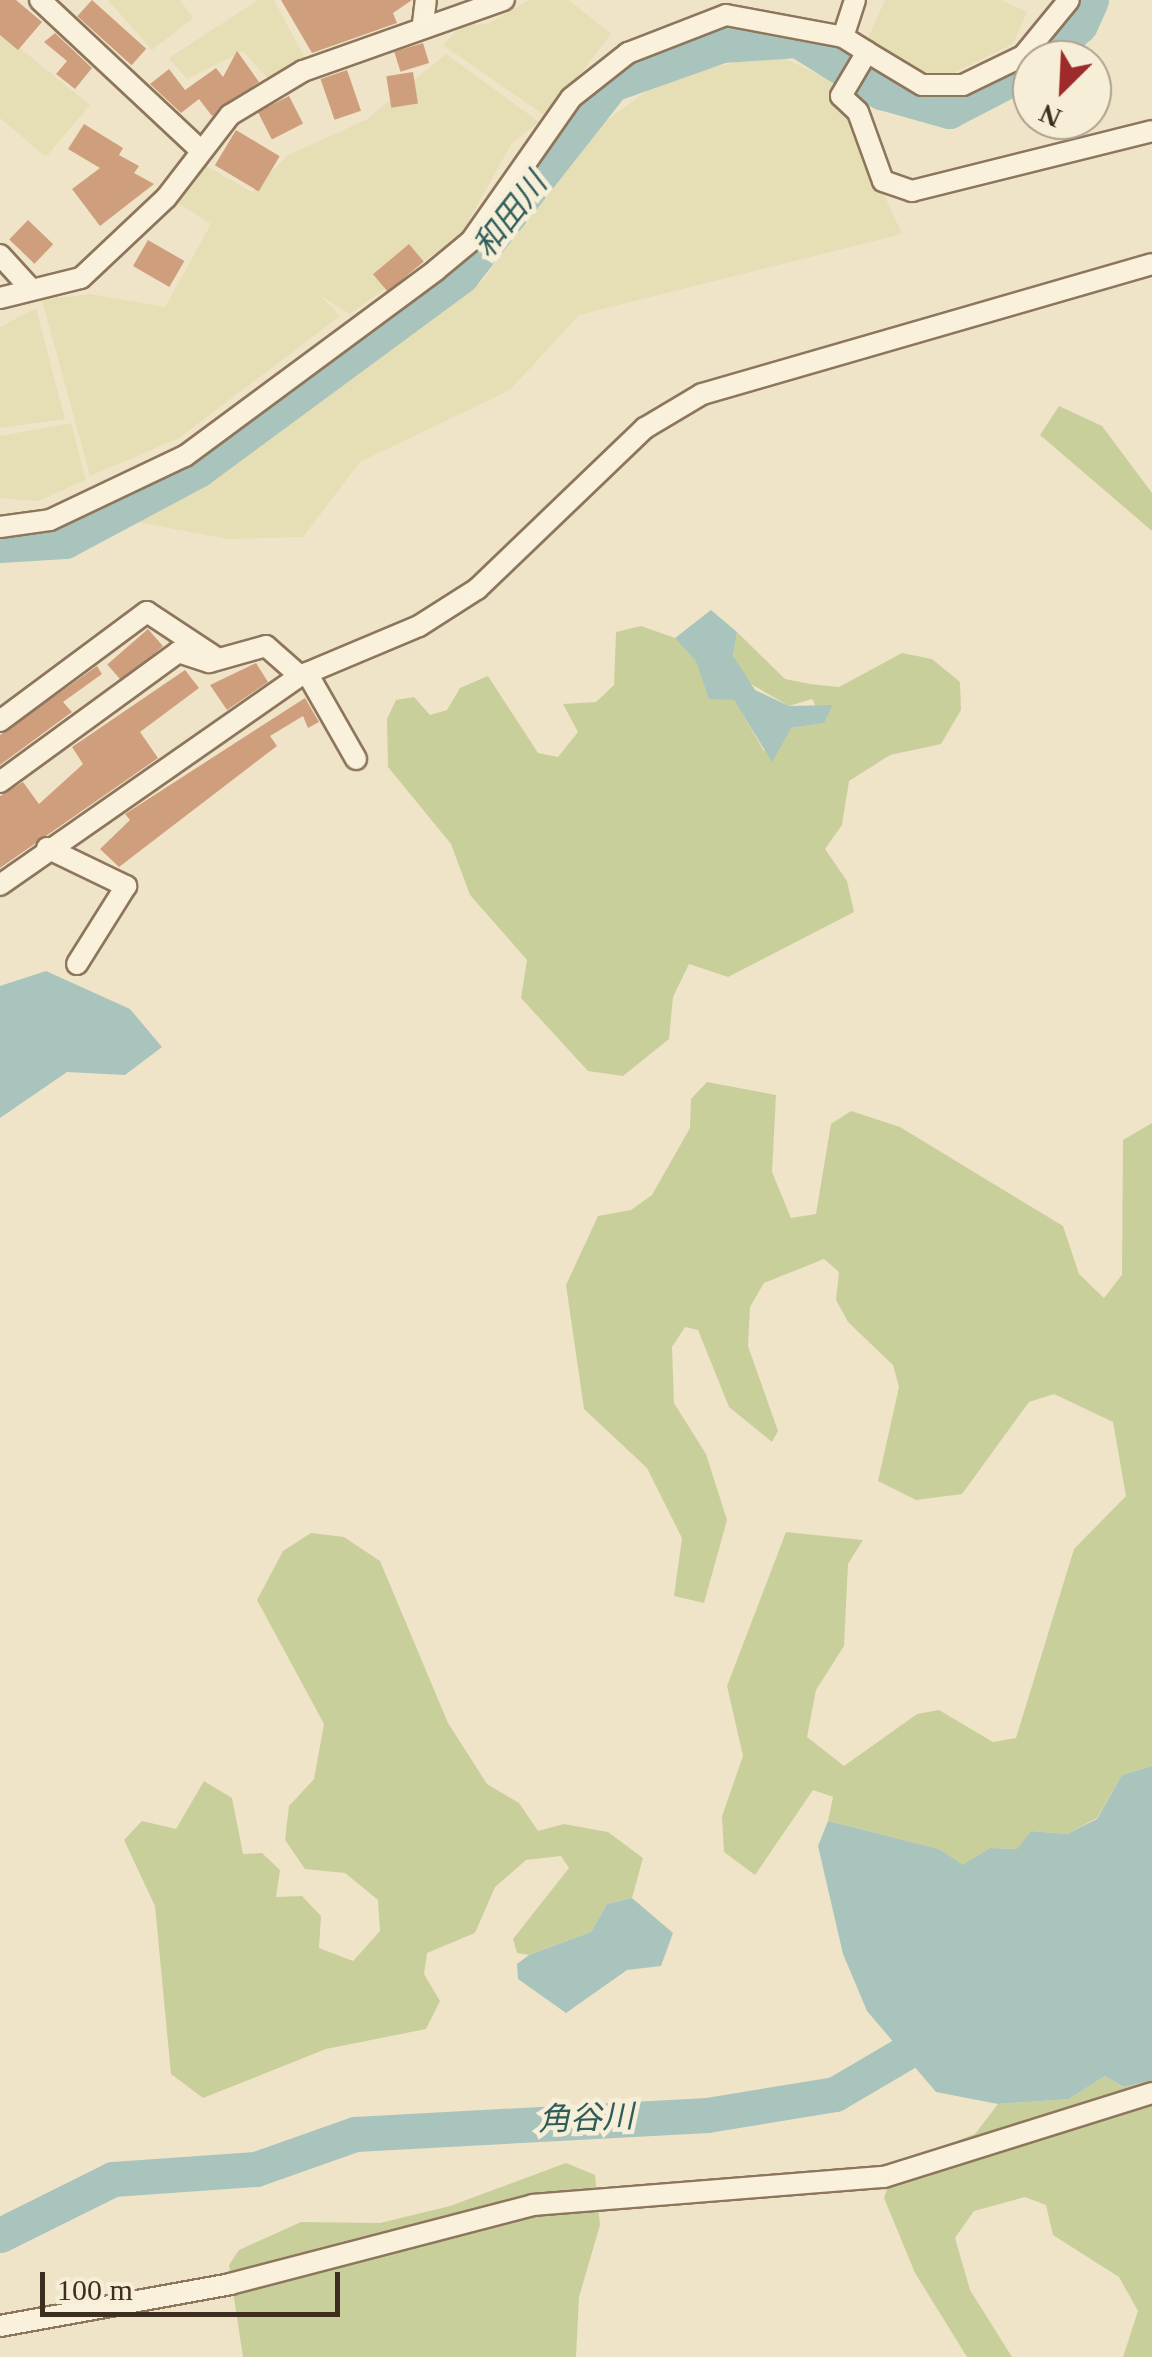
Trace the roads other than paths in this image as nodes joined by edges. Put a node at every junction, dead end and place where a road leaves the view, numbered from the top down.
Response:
1 (40, 0) edge
2 (426, 0) edge
3 (504, 0) edge
4 (855, 0) edge
5 (1069, 0) edge
6 (423, 22) junction
7 (842, 37) junction
8 (867, 52) junction
9 (1152, 131) edge
10 (197, 147) junction
11 (0, 255) edge
12 (1152, 264) edge
13 (32, 290) junction
14 (0, 298) edge
15 (0, 527) edge
16 (220, 660) junction
17 (304, 674) junction
18 (0, 720) edge
19 (356, 758) dead end
20 (0, 782) edge
21 (47, 848) junction
22 (0, 885) edge
23 (77, 964) dead end
24 (1152, 2093) edge
25 (0, 2326) edge

1 - 10 street
2 - 6 street
3 - 6 street
4 - 7 street
5 - 8 street
6 - 10 street
7 - 8 street
7 - 15 street
8 - 9 street
10 - 13 street
11 - 13 street
12 - 17 street
13 - 14 street
16 - 17 street
16 - 18 street
16 - 20 street
17 - 19 street
17 - 21 street
21 - 22 street
21 - 23 street
24 - 25 street

